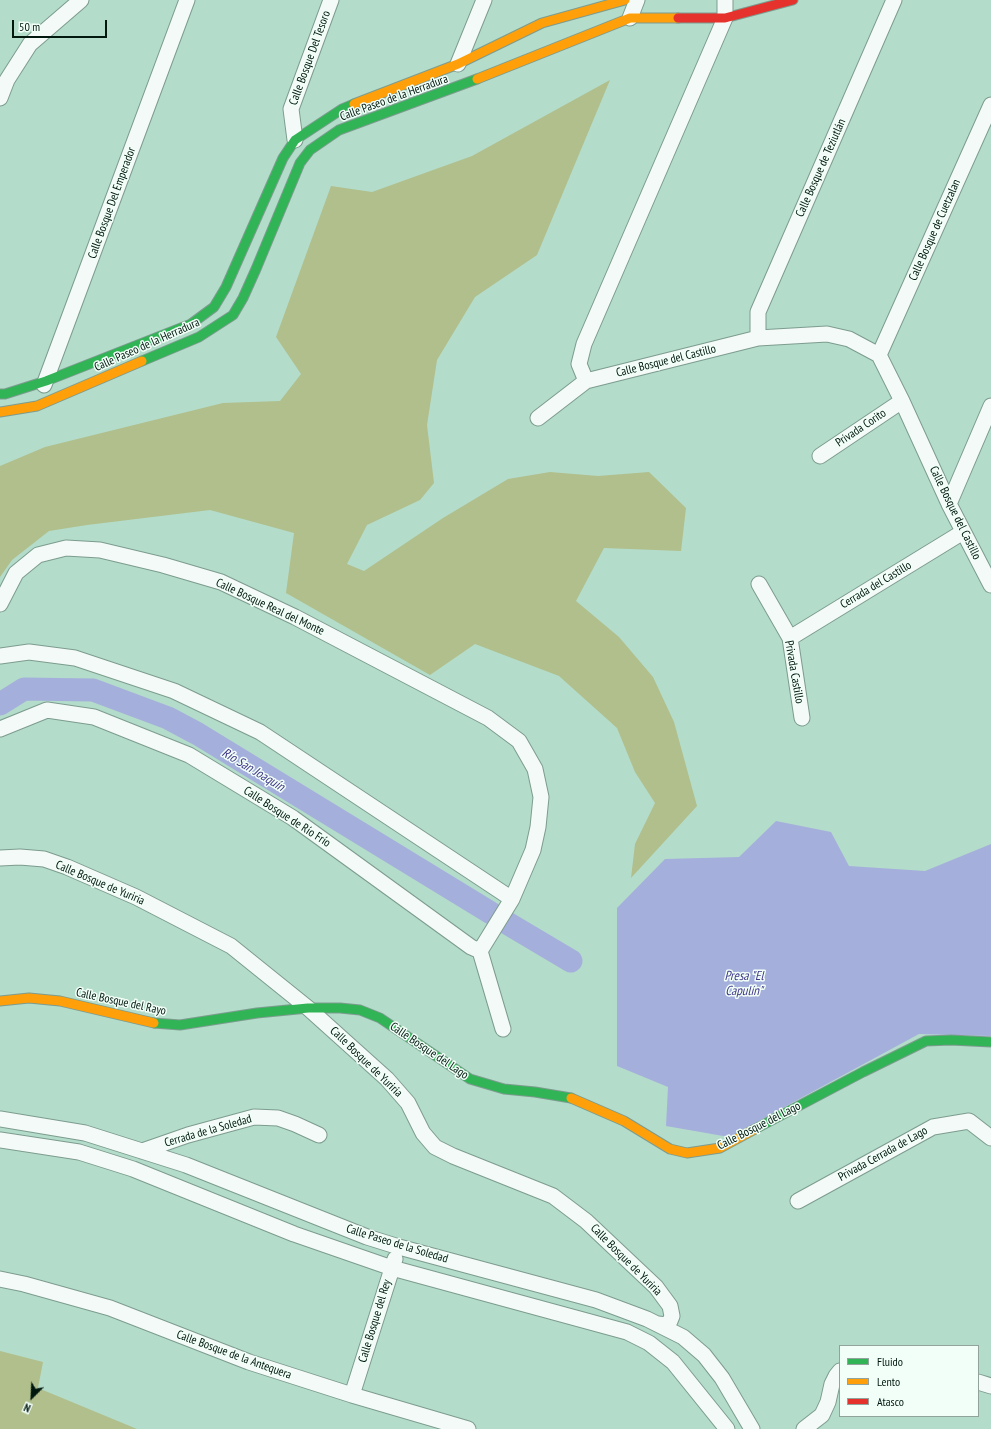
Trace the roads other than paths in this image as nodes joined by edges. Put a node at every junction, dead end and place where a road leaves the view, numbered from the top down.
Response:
1 (81, 0) edge
2 (187, 0) edge
3 (331, 0) edge
4 (484, 0) edge
5 (625, 0) edge
6 (637, 0) edge
7 (725, 0) edge
8 (793, 0) edge
9 (894, 0) edge
10 (774, 2) edge
11 (630, 18) junction
12 (725, 18) junction
13 (458, 64) junction
14 (0, 98) edge
15 (991, 105) edge
16 (295, 140) junction
17 (758, 338) junction
18 (879, 355) junction
19 (46, 381) junction
20 (586, 381) junction
21 (0, 394) edge
22 (902, 401) junction
23 (37, 406) junction
24 (991, 406) edge
25 (0, 412) edge
26 (538, 418) dead end
27 (820, 456) dead end
28 (949, 504) junction
29 (963, 532) junction
30 (758, 584) dead end
31 (991, 585) edge
32 (0, 604) edge
33 (790, 638) junction
34 (0, 656) edge
35 (802, 718) dead end
36 (0, 729) edge
37 (0, 858) edge
38 (512, 899) junction
39 (480, 951) junction
40 (0, 1001) edge
41 (308, 1008) junction
42 (503, 1029) dead end
43 (991, 1042) edge
44 (0, 1119) edge
45 (319, 1135) dead end
46 (991, 1138) edge
47 (0, 1140) edge
48 (142, 1151) junction
49 (798, 1201) dead end
50 (400, 1247) junction
51 (392, 1268) junction
52 (0, 1279) edge
53 (658, 1324) junction
54 (839, 1372) edge
55 (979, 1382) edge
56 (991, 1386) edge
57 (352, 1395) junction
58 (750, 1426) edge
59 (468, 1429) edge
60 (727, 1429) edge
61 (762, 1429) edge
62 (804, 1429) edge

1 - 14 street
2 - 19 street, Calle Bosque Del Emperador
3 - 16 street, Calle Bosque Del Tesoro
4 - 13 street
5 - 13 main road, Calle Paseo de la Herradura
6 - 11 street
7 - 12 street
8 - 10 main road, Calle Paseo de la Herradura
9 - 17 street, Calle Bosque de Teziutlán
10 - 12 main road, Calle Paseo de la Herradura
11 - 12 main road, Calle Paseo de la Herradura
11 - 23 main road, Calle Paseo de la Herradura
12 - 20 street
13 - 16 main road, Calle Paseo de la Herradura
15 - 18 street, Calle Bosque de Cuetzalan
16 - 19 main road, Calle Paseo de la Herradura
17 - 18 street, Calle Bosque del Castillo
17 - 20 street, Calle Bosque del Castillo
18 - 22 street, Calle Bosque del Castillo
19 - 21 main road, Calle Paseo de la Herradura
19 - 23 street, Calle Bosque Del Emperador
20 - 26 street
22 - 27 street, Privada Corito
22 - 28 street, Calle Bosque del Castillo
23 - 25 main road, Calle Paseo de la Herradura
24 - 28 street
28 - 29 street, Calle Bosque del Castillo
29 - 31 street, Calle Bosque del Castillo
29 - 33 street, Cerrada del Castillo
30 - 33 street, Privada Castillo
32 - 38 street, Calle Bosque Real del Monte
33 - 35 street, Privada Castillo
34 - 38 street
36 - 39 street, Calle Bosque de Río Frío
37 - 41 street, Calle Bosque de Yuriria
38 - 39 street
39 - 42 street
40 - 41 main road, Calle Bosque del Rayo
41 - 43 main road, Calle Bosque del Lago
41 - 53 street, Calle Bosque de Yuriria
44 - 48 street, Calle Paseo de la Soledad
45 - 48 street, Cerrada de la Soledad
46 - 49 street, Privada Cerrada de Lago
47 - 51 street, Calle Paseo de la Soledad
48 - 50 street, Calle Paseo de la Soledad
50 - 51 street, Calle Bosque del Rey
50 - 53 street, Calle Paseo de la Soledad
51 - 57 street, Calle Bosque del Rey
51 - 60 street, Calle Paseo de la Soledad
52 - 57 street, Calle Bosque de la Antequera
53 - 58 street, Calle Paseo de la Soledad
54 - 62 street
55 - 56 street
57 - 59 street, Calle Bosque de la Antequera
58 - 61 street

